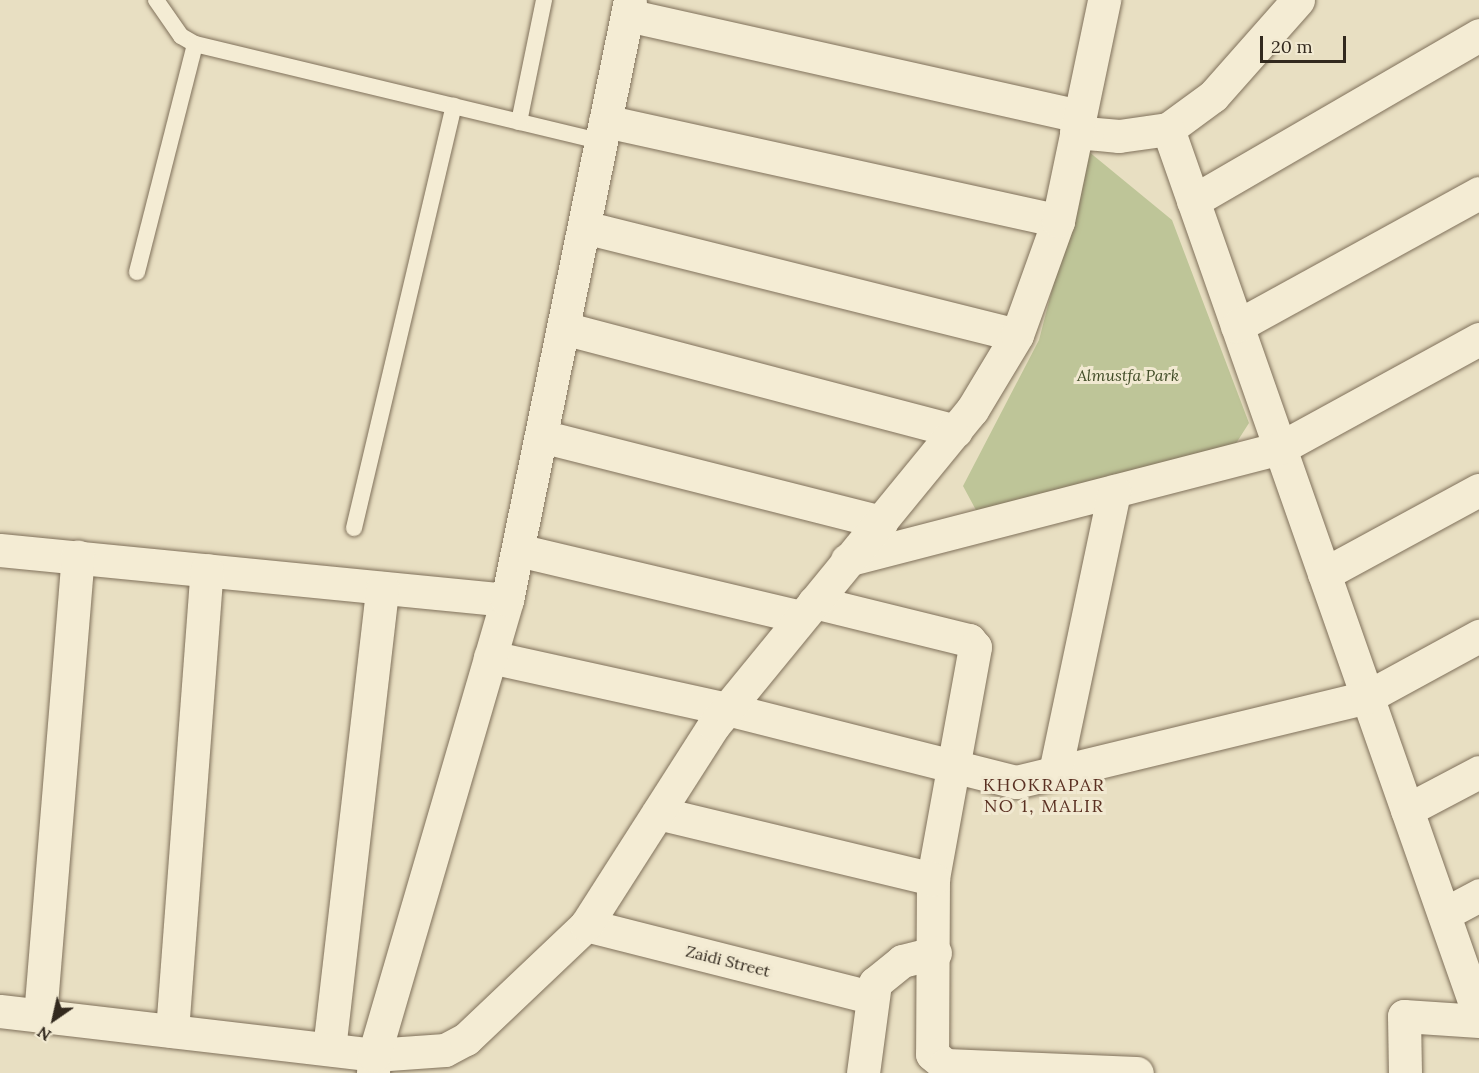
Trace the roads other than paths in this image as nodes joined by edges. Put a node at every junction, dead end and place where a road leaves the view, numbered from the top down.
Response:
1 (156, 0) edge
2 (544, 0) edge
3 (1298, 0) edge
4 (1100, 1) edge
5 (629, 7) edge
6 (1479, 34) edge
7 (195, 44) junction
8 (454, 106) junction
9 (519, 122) junction
10 (1078, 124) junction
11 (1168, 129) junction
12 (603, 131) junction
13 (1479, 193) edge
14 (1193, 201) junction
15 (1058, 221) junction
16 (584, 227) junction
17 (137, 272) dead end
18 (1237, 326) junction
19 (563, 328) junction
20 (1017, 335) junction
21 (1479, 339) edge
22 (956, 431) junction
23 (541, 436) junction
24 (1280, 448) junction
25 (1479, 490) edge
26 (1114, 491) junction
27 (881, 522) junction
28 (354, 528) dead end
29 (0, 550) edge
30 (518, 550) junction
31 (78, 557) junction
32 (847, 560) junction
33 (207, 570) junction
34 (1324, 574) junction
35 (382, 588) junction
36 (507, 600) junction
37 (807, 609) junction
38 (1479, 636) edge
39 (490, 657) junction
40 (1367, 697) junction
41 (727, 709) junction
42 (951, 766) junction
43 (1055, 772) junction
44 (1479, 772) edge
45 (1407, 810) junction
46 (658, 813) junction
47 (933, 879) junction
48 (1479, 895) edge
49 (1444, 914) junction
50 (586, 925) junction
51 (935, 953) junction
52 (871, 997) junction
53 (0, 1011) edge
54 (1479, 1015) edge
55 (40, 1016) junction
56 (1479, 1021) edge
57 (172, 1031) junction
58 (329, 1049) junction
59 (374, 1064) edge
60 (973, 1069) edge
61 (1084, 1072) edge
62 (863, 1073) edge
63 (1137, 1073) edge
64 (1405, 1073) edge

1 - 7 lane
2 - 9 lane
3 - 11 street
4 - 10 street
5 - 10 street
5 - 12 street
6 - 14 street
7 - 8 lane
7 - 17 lane
8 - 9 lane
8 - 28 lane
9 - 12 lane
10 - 11 street
10 - 15 street
11 - 14 street
12 - 15 street
12 - 16 street
13 - 18 street
14 - 18 street
15 - 20 street
16 - 19 street
16 - 20 street
18 - 24 street
19 - 22 street
19 - 23 street
20 - 22 street
21 - 24 street
22 - 27 street
23 - 27 street
23 - 30 street
24 - 26 street
24 - 34 street
25 - 34 street
26 - 32 street
26 - 43 street
27 - 32 street
29 - 31 street
30 - 36 street
30 - 37 street
31 - 33 street
31 - 55 street
32 - 37 street
33 - 35 street
33 - 57 street
34 - 40 street
35 - 36 street
35 - 58 street
36 - 39 street
37 - 41 street
37 - 42 street
38 - 40 street
39 - 41 street
39 - 59 street
40 - 43 street
40 - 45 street
41 - 42 street
41 - 46 street
42 - 43 street
42 - 47 street
44 - 45 street
45 - 49 street
46 - 47 street
46 - 50 street
47 - 51 street
48 - 49 street
49 - 54 street
50 - 52 street, Zaidi Street
50 - 59 street
51 - 52 street
51 - 60 street
52 - 62 street
53 - 55 street
55 - 57 street
56 - 64 street
57 - 58 street
58 - 59 street
60 - 61 street
61 - 63 street

